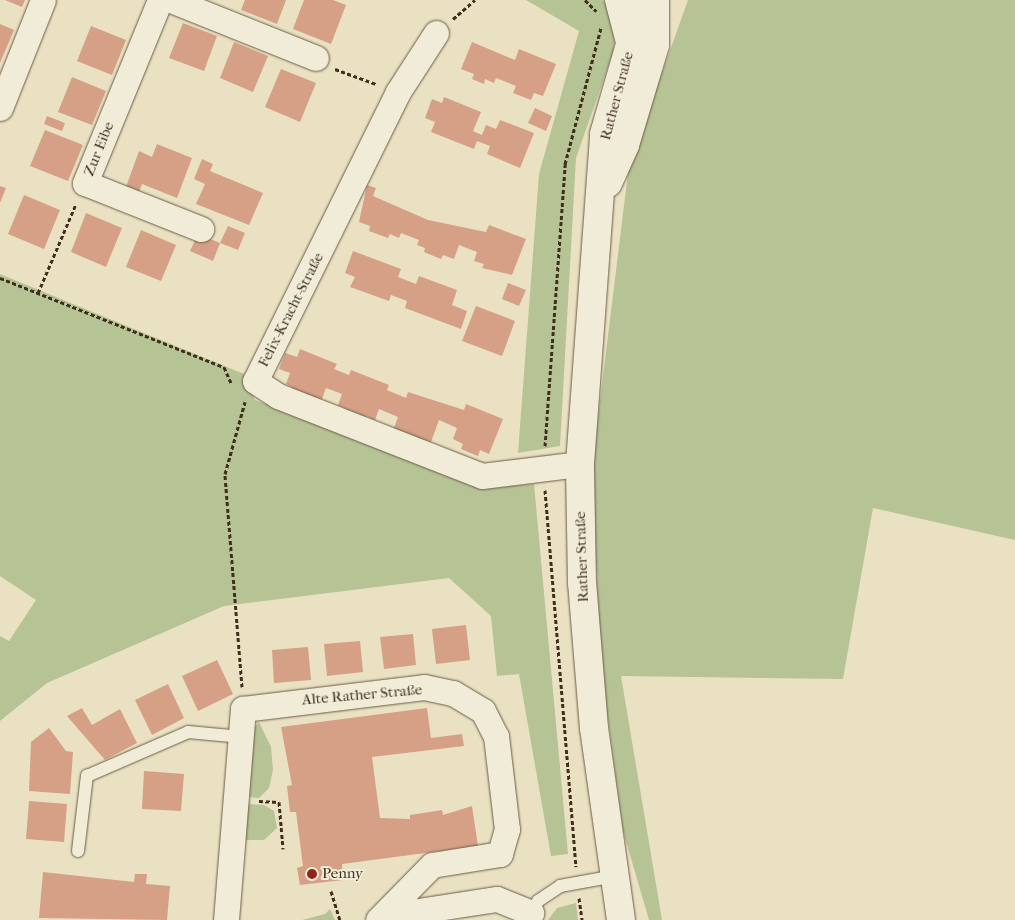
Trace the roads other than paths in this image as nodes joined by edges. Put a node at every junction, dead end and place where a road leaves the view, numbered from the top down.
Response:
1 (43, 0) edge
2 (160, 0) edge
3 (171, 0) edge
4 (619, 0) edge
5 (643, 0) edge
6 (655, 0) edge
7 (436, 33) road end
8 (642, 46) junction
9 (316, 58) road end
10 (0, 108) edge
11 (202, 229) dead end
12 (580, 464) junction
13 (242, 737) junction
14 (78, 851) dead end
15 (615, 876) junction
16 (387, 912) edge
17 (530, 916) edge
18 (226, 920) edge
19 (621, 920) edge

1 - 10 street
2 - 11 street, Zur Eibe
3 - 9 street
4 - 8 main road
5 - 8 main road, Rather Straße
6 - 8 main road
7 - 12 street, Felix-Kracht-Straße
8 - 12 main road, Rather Straße
12 - 15 main road, Rather Straße
13 - 14 lane
13 - 16 street, Alte Rather Straße
13 - 18 street
15 - 17 lane
15 - 19 main road, Rather Straße
16 - 17 street

